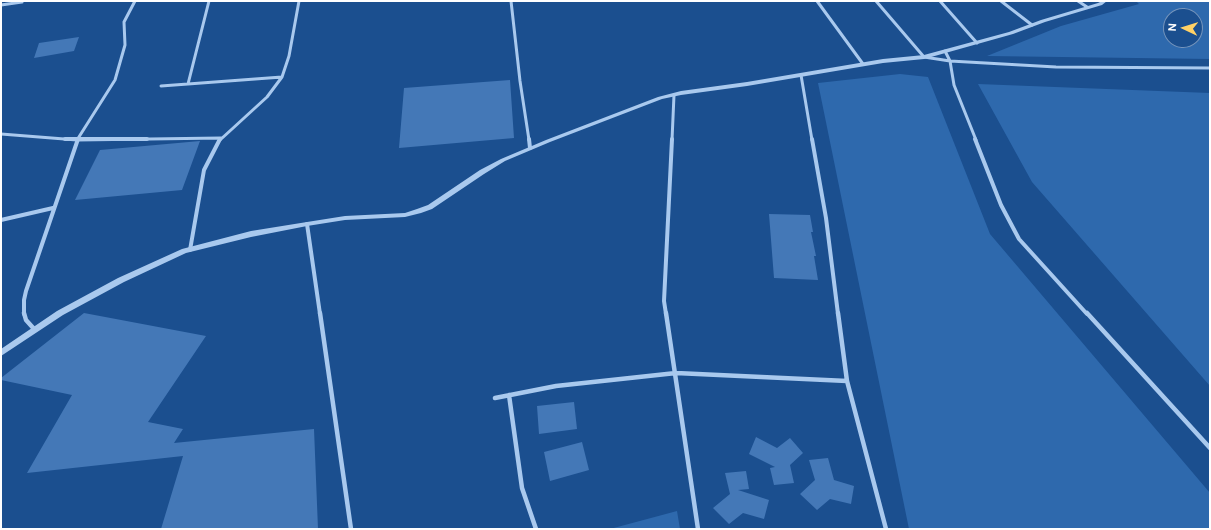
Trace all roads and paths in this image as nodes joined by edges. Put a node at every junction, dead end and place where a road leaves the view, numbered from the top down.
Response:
1 (135, 1) edge
2 (209, 1) edge
3 (300, 1) edge
4 (511, 1) edge
5 (817, 1) edge
6 (876, 1) edge
7 (940, 1) edge
8 (1001, 1) edge
9 (1078, 1) edge
10 (1105, 1) edge
11 (22, 2) dead end
12 (1, 5) edge
13 (1087, 7) junction
14 (1032, 25) junction
15 (977, 43) junction
16 (945, 51) junction
17 (924, 58) junction
18 (950, 61) junction
19 (863, 64) junction
20 (1210, 68) edge
21 (801, 75) junction
22 (282, 77) junction
23 (188, 84) junction
24 (161, 86) dead end
25 (674, 95) junction
26 (1, 134) edge
27 (221, 138) junction
28 (77, 140) junction
29 (530, 148) junction
30 (53, 208) junction
31 (1, 220) edge
32 (307, 224) junction
33 (190, 250) junction
34 (35, 330) junction
35 (1, 353) edge
36 (676, 373) junction
37 (847, 381) junction
38 (508, 395) junction
39 (495, 398) dead end
40 (1210, 448) edge
41 (351, 529) edge
42 (536, 529) edge
43 (698, 529) edge
44 (886, 529) edge

1 - 28 street
2 - 23 street
3 - 22 street
4 - 29 street
5 - 19 street
6 - 17 street
7 - 15 street
8 - 14 street
9 - 13 street
10 - 13 street
11 - 12 street
13 - 14 street
14 - 15 street
15 - 16 street
16 - 17 street
16 - 18 street
17 - 18 street
17 - 19 street
18 - 20 street
18 - 40 street
19 - 21 street
21 - 25 street
21 - 37 street
22 - 23 street
22 - 27 street
23 - 24 street
25 - 29 street
25 - 36 street
26 - 28 street
27 - 28 street
27 - 33 street
28 - 30 street
29 - 32 street
30 - 31 street
30 - 34 street
32 - 33 street
32 - 41 street
33 - 34 street
34 - 35 street
36 - 37 street
36 - 38 street
36 - 43 street
37 - 44 street
38 - 39 street
38 - 42 street

